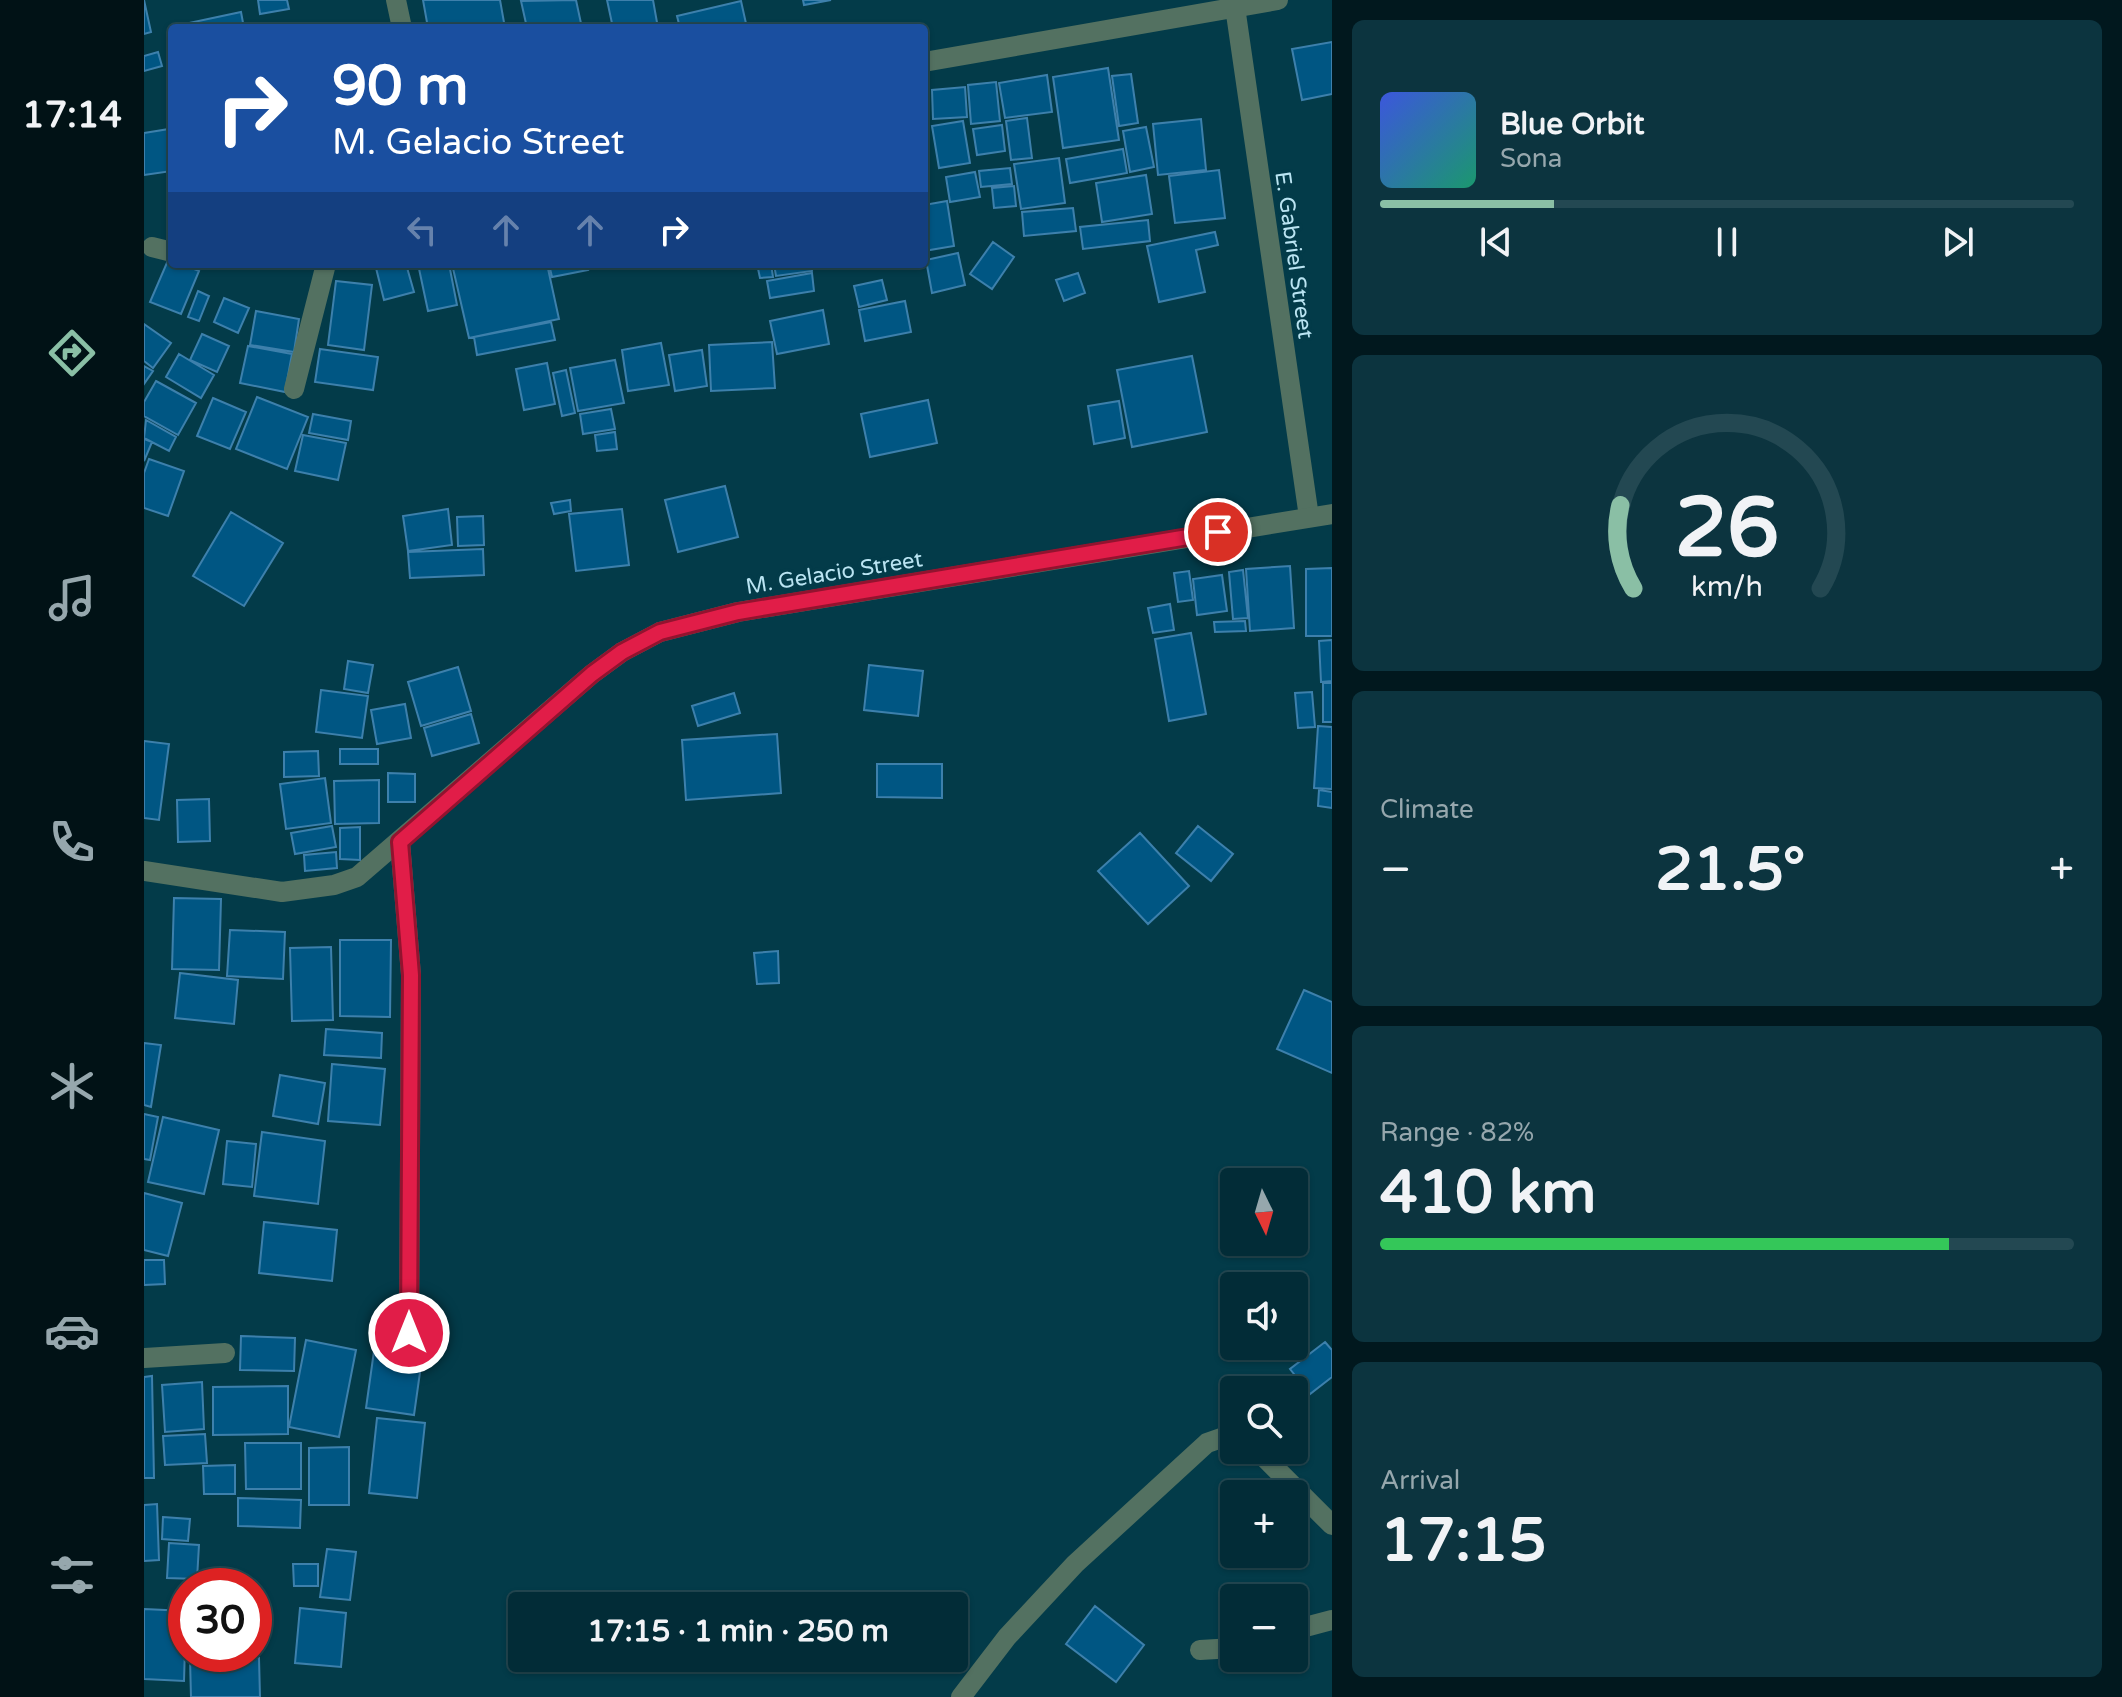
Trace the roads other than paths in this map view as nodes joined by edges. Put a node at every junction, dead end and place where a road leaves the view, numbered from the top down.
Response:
1 (396, 0) edge
2 (1278, 0) edge
3 (1234, 4) edge
4 (401, 24) edge
5 (928, 61) edge
6 (325, 268) edge
7 (294, 389) dead end
8 (1332, 514) edge
9 (1309, 517) junction
10 (400, 842) junction
11 (144, 871) edge
12 (409, 1333) dead end
13 (225, 1353) dead end
14 (144, 1358) edge
15 (1220, 1438) edge
16 (1271, 1464) edge
17 (1332, 1525) edge
18 (1332, 1620) edge
19 (1308, 1626) edge
20 (1220, 1649) edge
21 (1200, 1650) dead end
22 (961, 1697) edge

1 - 4 street
2 - 3 street
3 - 5 street
3 - 9 street, E. Gabriel Street
6 - 7 street
8 - 9 street, M. Gelacio Street
9 - 10 street, M. Gelacio Street
10 - 11 street, M. Gelacio Street
10 - 12 street
13 - 14 street
15 - 22 street
16 - 17 street
18 - 19 street
20 - 21 street

